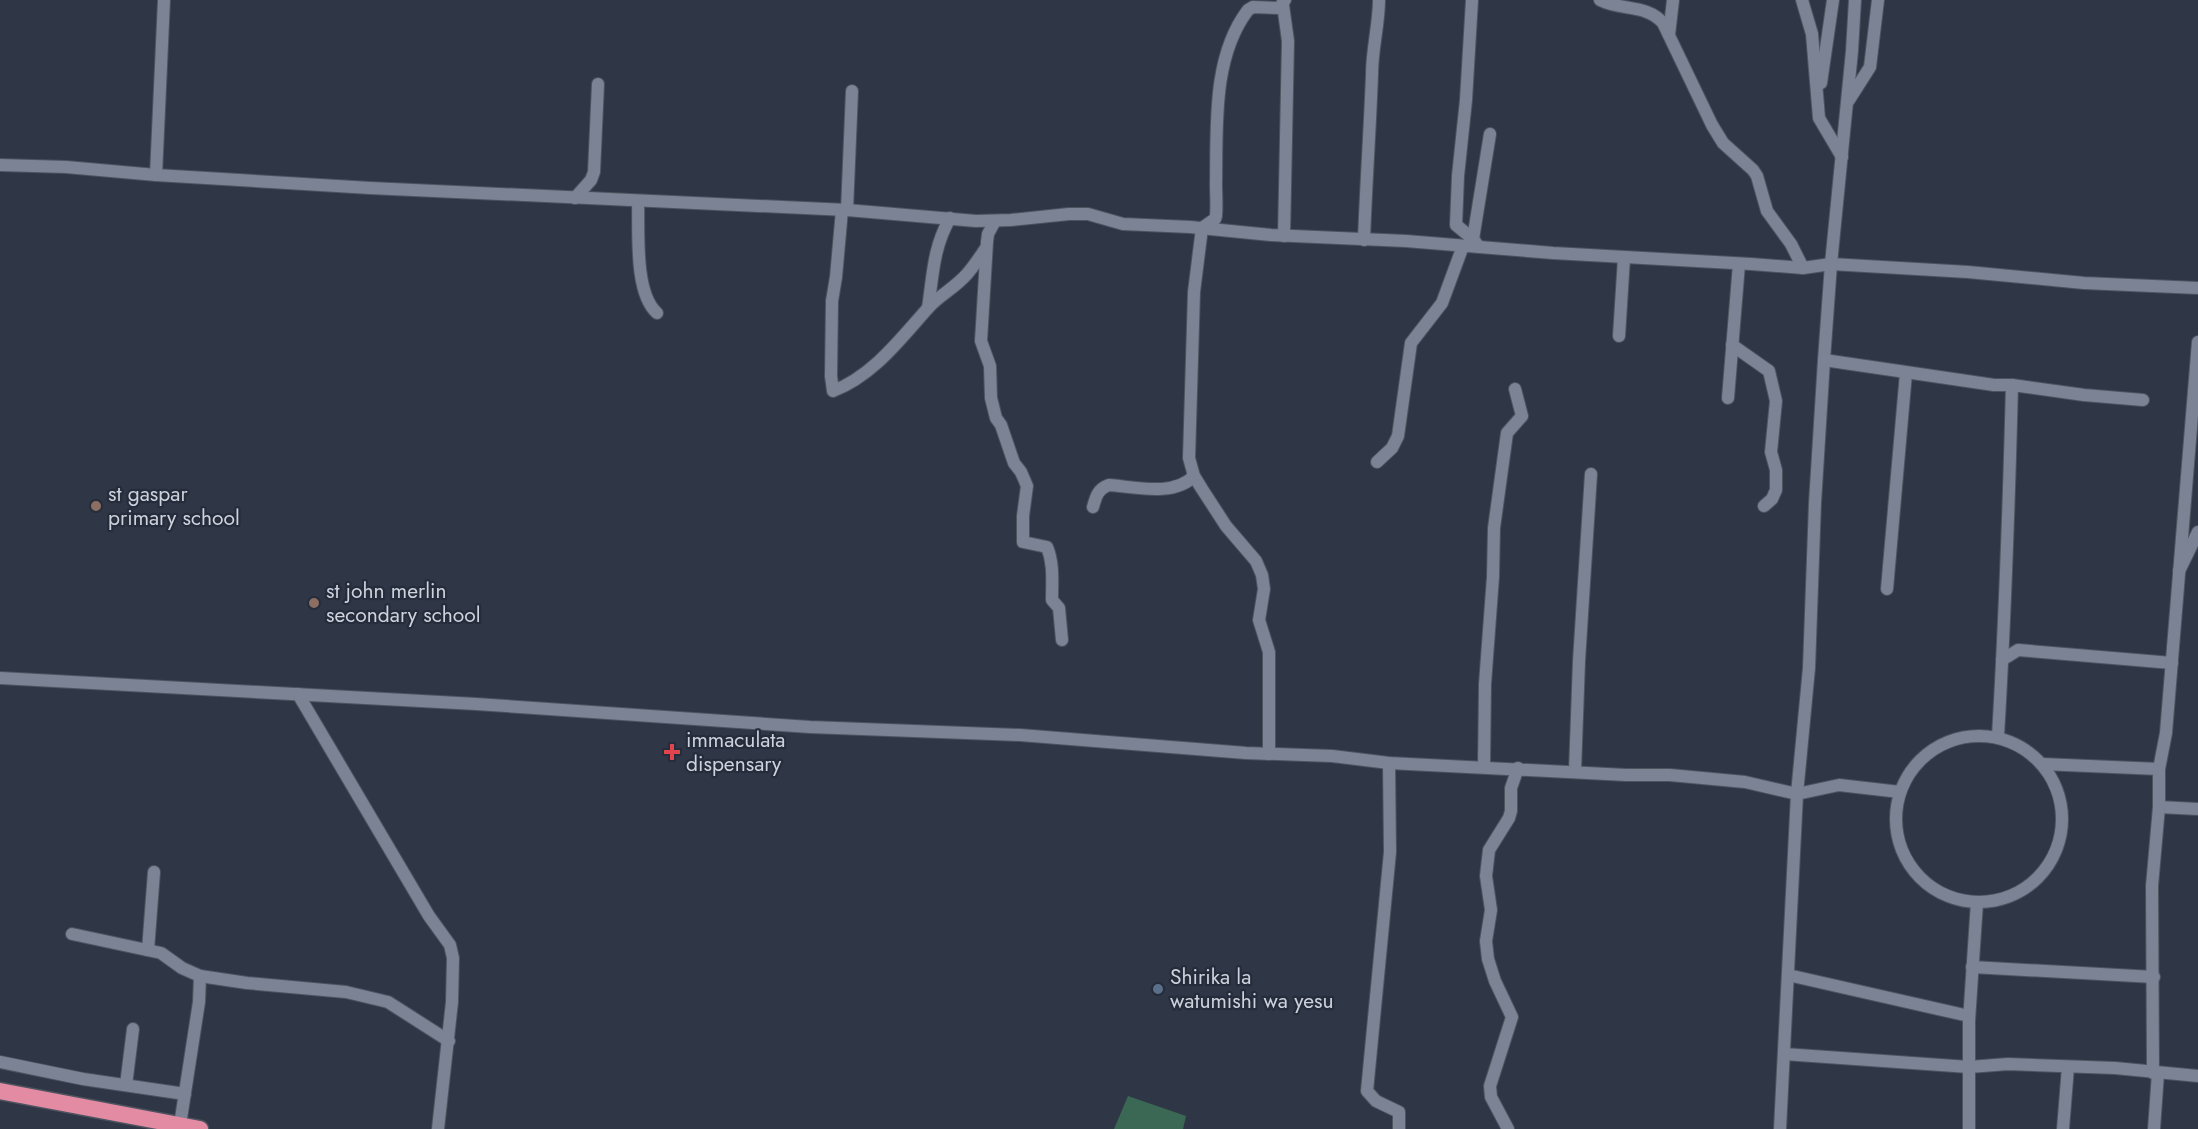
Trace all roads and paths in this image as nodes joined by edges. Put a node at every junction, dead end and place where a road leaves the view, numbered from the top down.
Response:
1 (164, 0) edge
2 (1379, 0) edge
3 (1472, 0) edge
4 (1600, 0) edge
5 (1673, 0) edge
6 (1802, 0) edge
7 (1833, 0) edge
8 (1855, 0) edge
9 (1878, 0) edge
10 (1284, 2) edge
11 (1669, 36) junction
12 (598, 84) dead end
13 (852, 92) dead end
14 (1847, 103) junction
15 (1818, 105) junction
16 (1490, 134) dead end
17 (1842, 157) junction
18 (0, 165) edge
19 (156, 175) junction
20 (575, 198) junction
21 (638, 201) junction
22 (844, 210) junction
23 (950, 218) junction
24 (995, 221) junction
25 (1202, 228) junction
26 (1284, 236) junction
27 (1364, 240) junction
28 (1472, 244) junction
29 (986, 247) junction
30 (1624, 258) junction
31 (1739, 264) junction
32 (1831, 264) junction
33 (1803, 268) junction
34 (2198, 288) edge
35 (928, 308) junction
36 (657, 313) dead end
37 (1619, 336) dead end
38 (2198, 342) edge
39 (1732, 345) junction
40 (1824, 360) junction
41 (1906, 373) junction
42 (2012, 385) junction
43 (1515, 389) dead end
44 (1728, 398) dead end
45 (2143, 400) dead end
46 (1377, 462) dead end
47 (1591, 474) dead end
48 (1194, 476) junction
49 (1764, 506) dead end
50 (1093, 507) dead end
51 (2198, 532) edge
52 (2178, 574) junction
53 (1887, 590) dead end
54 (1062, 640) dead end
55 (2004, 640) junction
56 (2018, 650) junction
57 (2002, 660) junction
58 (2172, 663) junction
59 (0, 678) edge
60 (298, 694) junction
61 (1998, 736) junction
62 (1269, 754) junction
63 (1389, 763) junction
64 (2042, 764) junction
65 (1484, 766) junction
66 (1518, 768) junction
67 (2159, 769) junction
68 (1575, 771) junction
69 (1900, 792) junction
70 (1797, 794) junction
71 (2159, 807) junction
72 (2198, 809) edge
73 (154, 872) dead end
74 (1977, 902) junction
75 (72, 934) dead end
76 (148, 950) junction
77 (1972, 967) junction
78 (1788, 975) junction
79 (200, 976) junction
80 (2154, 977) junction
81 (1969, 1016) junction
82 (133, 1029) dead end
83 (448, 1041) junction
84 (1784, 1054) junction
85 (0, 1062) edge
86 (1969, 1067) junction
87 (2068, 1067) junction
88 (2155, 1073) junction
89 (2198, 1076) edge
90 (126, 1085) junction
91 (0, 1091) edge
92 (185, 1094) junction
93 (180, 1125) junction
94 (200, 1129) edge
95 (438, 1129) edge
96 (1399, 1129) edge
97 (1508, 1129) edge
98 (1780, 1129) edge
99 (1969, 1129) edge
100 (2062, 1129) edge
101 (2154, 1129) edge

1 - 19 street
2 - 27 street
3 - 28 street
4 - 11 street
5 - 11 street
6 - 15 street
7 - 15 street
8 - 14 street
9 - 14 street
10 - 25 street
10 - 26 street
11 - 33 street
12 - 20 street
13 - 22 street
14 - 17 street
15 - 17 street
16 - 28 street
17 - 32 street
18 - 19 street
19 - 20 street
20 - 21 street
21 - 22 street
21 - 36 street
22 - 23 street
22 - 35 street
23 - 24 street
23 - 35 street
24 - 25 street
24 - 29 street
25 - 26 street
25 - 48 street
26 - 27 street
27 - 28 street
28 - 30 street
28 - 46 street
29 - 35 street
29 - 54 street
30 - 31 street
30 - 37 street
31 - 33 street
31 - 39 street
32 - 33 street
32 - 34 street
32 - 40 street
38 - 52 street
39 - 44 street
39 - 49 street
40 - 41 street
40 - 70 street
41 - 42 street
41 - 53 street
42 - 45 street
42 - 55 street
43 - 65 street
47 - 68 street
48 - 50 street
48 - 62 street
51 - 52 street
52 - 58 street
55 - 56 street
55 - 57 street
56 - 57 street
56 - 58 street
57 - 61 street
58 - 67 street
59 - 60 street
60 - 62 street
60 - 83 street
61 - 64 street
61 - 69 street
62 - 63 street
63 - 65 street
63 - 96 street
64 - 67 street
64 - 74 street
65 - 66 street
66 - 68 street
66 - 97 street
67 - 71 street
68 - 70 street
69 - 70 street
69 - 74 street
70 - 78 street
71 - 72 street
71 - 80 street
73 - 76 street
74 - 77 street
75 - 76 street
76 - 79 street
77 - 80 street
77 - 81 street
78 - 81 street
78 - 84 street
79 - 83 street
79 - 92 street
80 - 88 street
81 - 86 street
82 - 90 street
83 - 95 street
84 - 86 street
84 - 98 street
85 - 90 street
86 - 87 street
86 - 99 street
87 - 88 street
87 - 100 street
88 - 89 street
88 - 101 street
90 - 92 street
91 - 93 highway
92 - 93 street
93 - 94 highway

